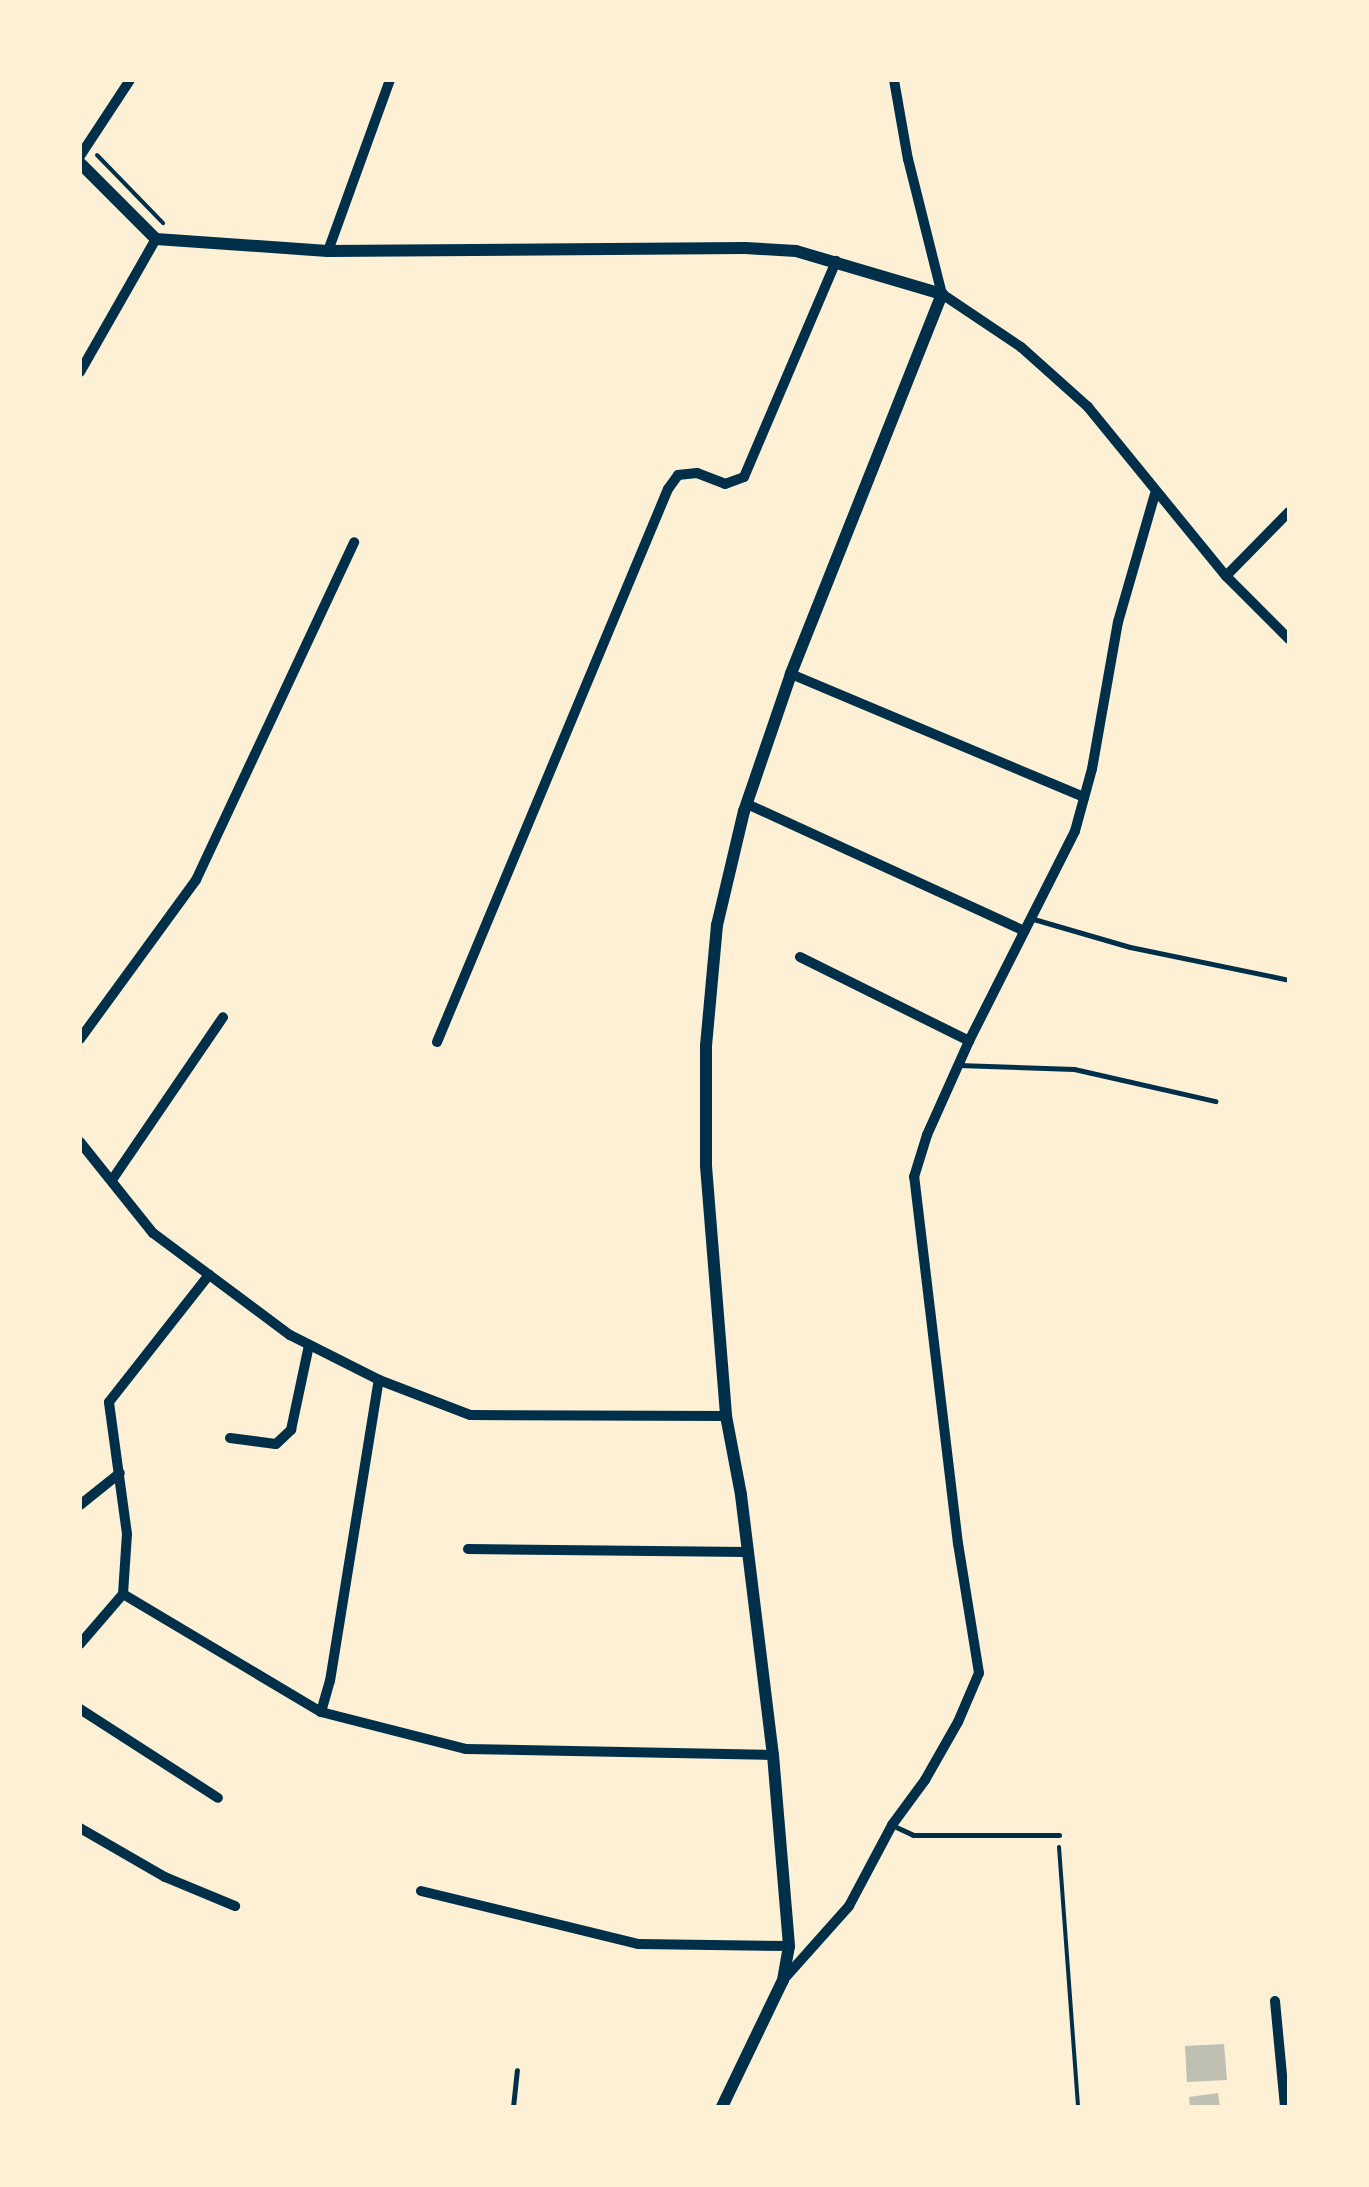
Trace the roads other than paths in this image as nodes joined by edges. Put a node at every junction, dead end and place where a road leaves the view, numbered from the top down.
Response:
1 (130, 80) edge
2 (390, 80) edge
3 (894, 80) edge
4 (80, 159) edge
5 (156, 238) junction
6 (328, 252) junction
7 (836, 261) junction
8 (942, 294) junction
9 (80, 372) edge
10 (1155, 494) junction
11 (1289, 512) edge
12 (354, 542) dead end
13 (1226, 576) junction
14 (1289, 638) edge
15 (791, 674) junction
16 (1084, 797) junction
17 (746, 804) junction
18 (1030, 918) junction
19 (1024, 931) junction
20 (800, 957) dead end
21 (1289, 980) edge
22 (223, 1018) dead end
23 (80, 1039) edge
24 (969, 1041) junction
25 (438, 1042) dead end
26 (958, 1066) junction
27 (1215, 1101) dead end
28 (80, 1142) edge
29 (112, 1180) junction
30 (209, 1275) junction
31 (308, 1345) junction
32 (380, 1380) junction
33 (726, 1416) junction
34 (230, 1438) dead end
35 (120, 1473) junction
36 (80, 1505) edge
37 (468, 1549) dead end
38 (746, 1552) junction
39 (123, 1594) junction
40 (80, 1644) edge
41 (80, 1710) edge
42 (321, 1712) junction
43 (772, 1755) junction
44 (218, 1798) dead end
45 (892, 1825) junction
46 (80, 1828) edge
47 (1058, 1835) road end
48 (420, 1892) dead end
49 (235, 1906) dead end
50 (789, 1946) junction
51 (783, 1980) junction
52 (1275, 2001) dead end
53 (518, 2070) dead end
54 (514, 2107) edge
55 (722, 2107) edge
56 (1285, 2107) edge

1 - 4 street
2 - 6 street
3 - 8 street
4 - 5 street
5 - 6 street
5 - 9 street
6 - 7 street
7 - 8 street
7 - 25 street
8 - 10 street
8 - 15 street
10 - 13 street
10 - 16 street
11 - 13 street
12 - 23 street
13 - 14 street
15 - 16 street
15 - 17 street
16 - 18 street
17 - 19 street
17 - 33 street
18 - 19 street
18 - 21 lane
19 - 24 street
20 - 24 street
22 - 29 street
24 - 26 street
26 - 27 lane
26 - 45 street
28 - 29 street
29 - 30 street
30 - 31 street
30 - 35 street
31 - 32 street
31 - 34 street
32 - 33 street
32 - 42 street
33 - 38 street
35 - 36 street
35 - 39 street
37 - 38 street
38 - 43 street
39 - 40 street
39 - 42 street
41 - 44 street
42 - 43 street
43 - 50 street
45 - 47 lane
45 - 51 street
46 - 49 street
48 - 50 street
50 - 51 street
51 - 55 street
52 - 56 street
53 - 54 lane

